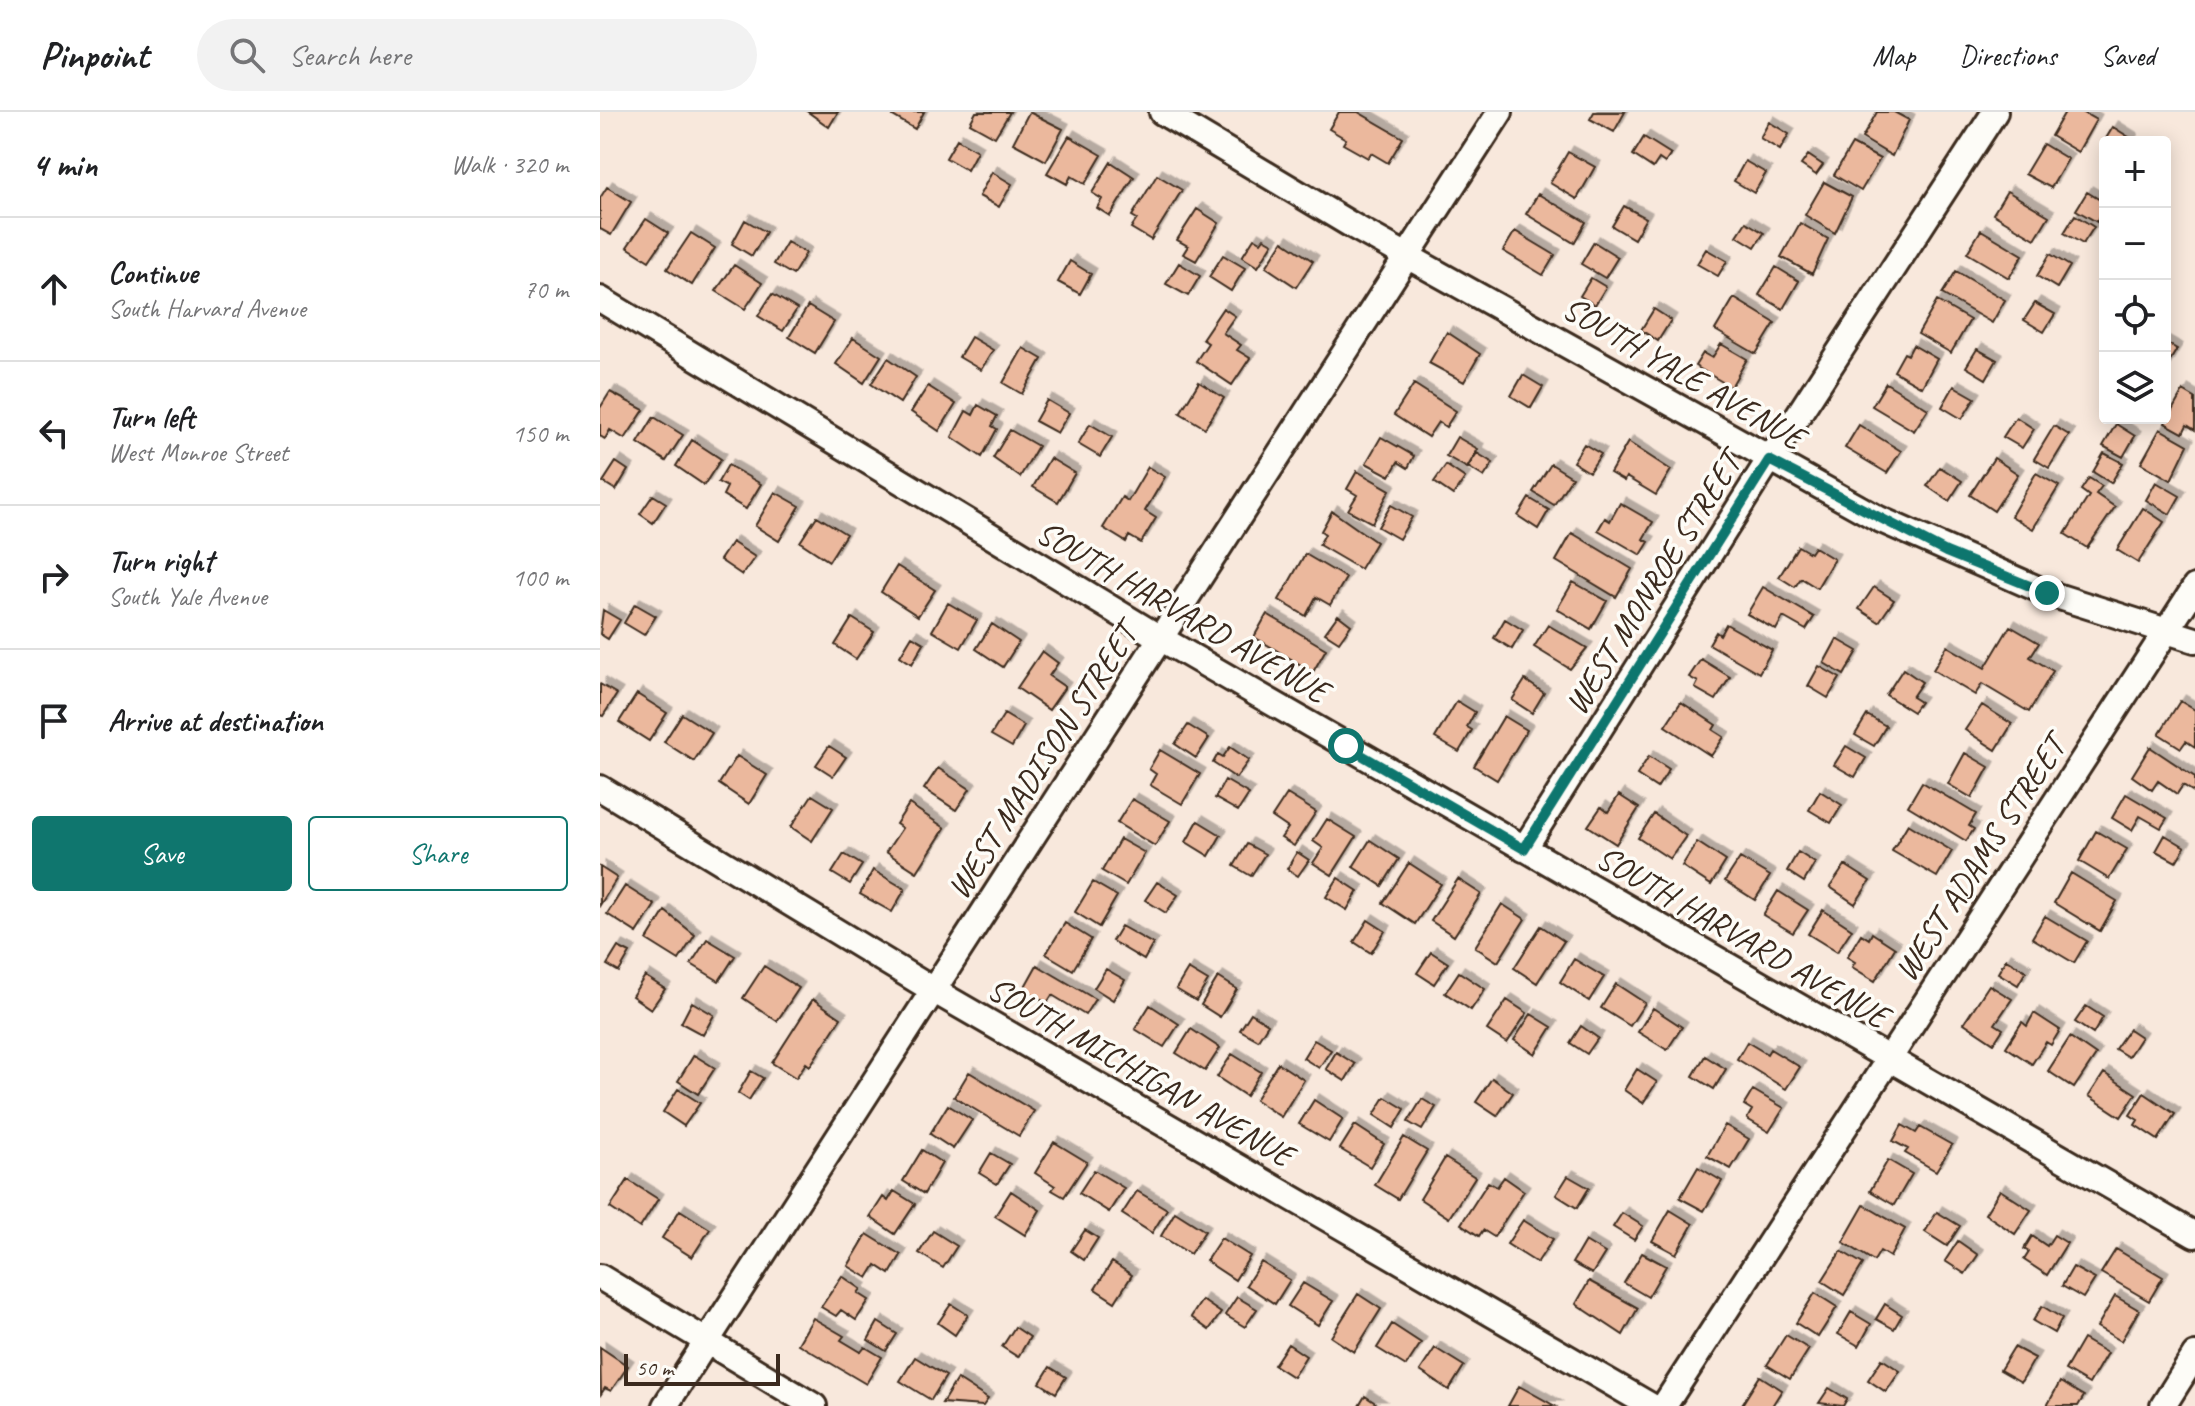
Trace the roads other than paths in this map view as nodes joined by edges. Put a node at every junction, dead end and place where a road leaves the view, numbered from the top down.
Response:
1 (1162, 112) edge
2 (1500, 112) edge
3 (1995, 112) edge
4 (1408, 255) junction
5 (600, 299) edge
6 (1769, 460) junction
7 (2195, 587) edge
8 (2167, 632) junction
9 (1160, 638) junction
10 (2195, 640) edge
11 (600, 788) edge
12 (1524, 849) junction
13 (933, 990) junction
14 (1888, 1060) junction
15 (2195, 1235) edge
16 (600, 1277) edge
17 (706, 1341) junction
18 (2195, 1355) edge
19 (665, 1406) edge
20 (814, 1406) edge
21 (1651, 1406) edge
22 (1664, 1406) edge
23 (2163, 1406) edge

1 - 4 street, SOUTH YALE AVENUE
2 - 4 street, WEST MADISON STREET
3 - 6 street, WEST MONROE STREET
4 - 6 street, SOUTH YALE AVENUE
4 - 9 street, WEST MADISON STREET
5 - 9 street, SOUTH HARVARD AVENUE
6 - 8 street, SOUTH YALE AVENUE
6 - 12 street, WEST MONROE STREET
7 - 8 street, WEST ADAMS STREET
8 - 10 street, SOUTH YALE AVENUE
8 - 14 street, WEST ADAMS STREET
9 - 12 street, SOUTH HARVARD AVENUE
9 - 13 street, WEST MADISON STREET
11 - 13 street, SOUTH MICHIGAN AVENUE
12 - 14 street, SOUTH HARVARD AVENUE
13 - 17 street, WEST MADISON STREET
13 - 21 street, SOUTH MICHIGAN AVENUE
14 - 15 street, SOUTH HARVARD AVENUE
14 - 22 street, WEST ADAMS STREET
16 - 17 street
17 - 19 street, WEST MADISON STREET
17 - 20 street
18 - 23 street

